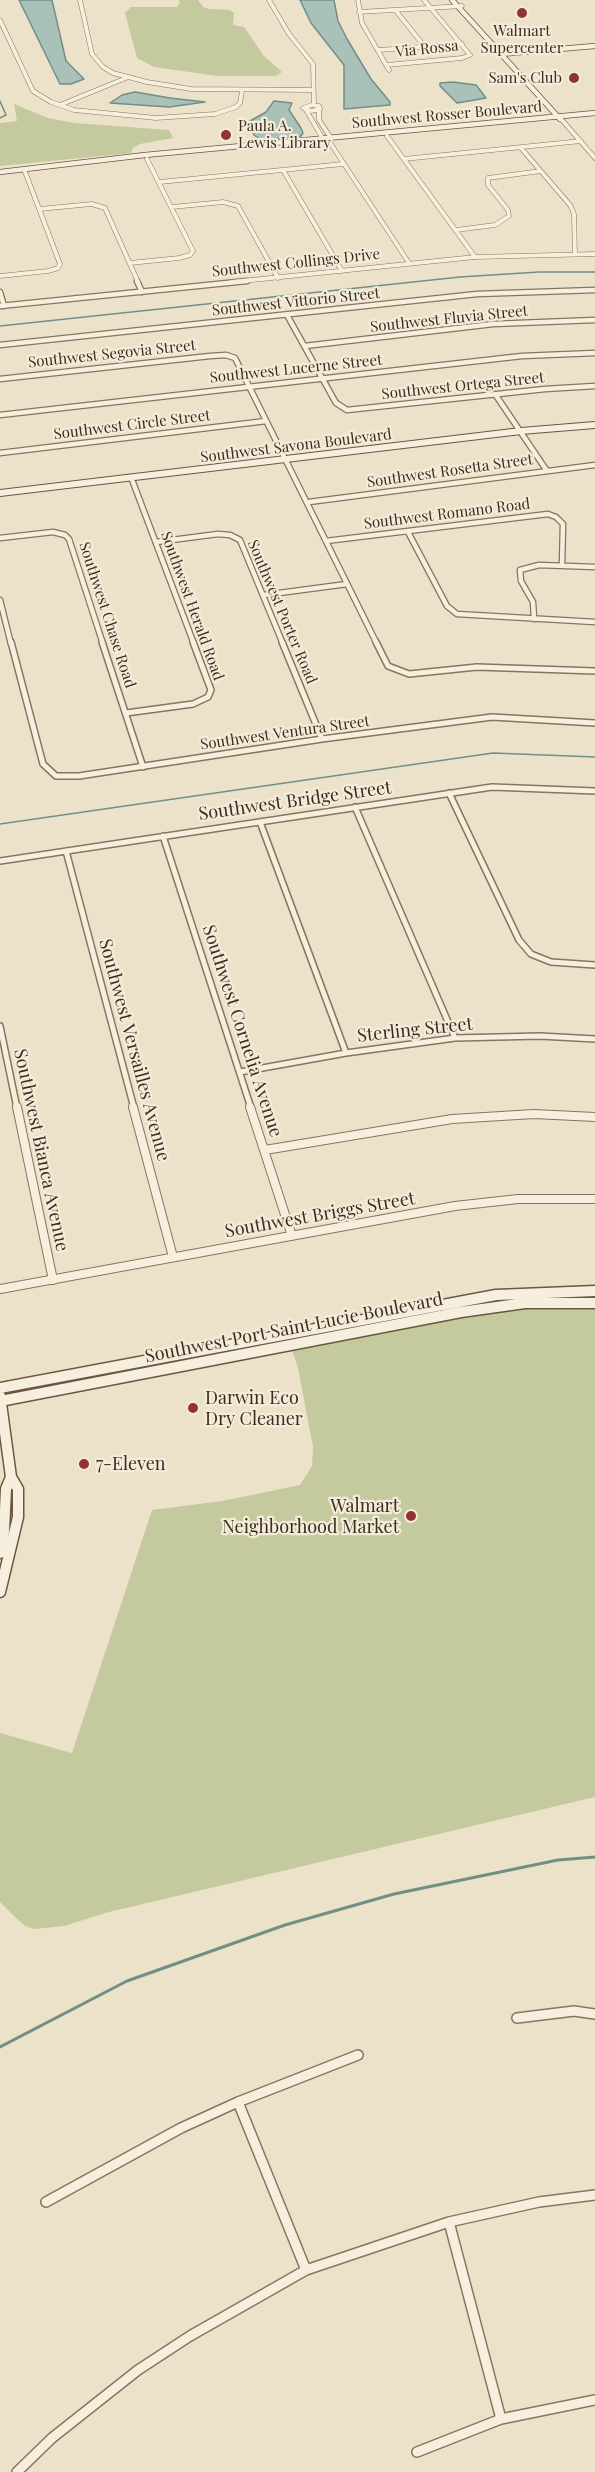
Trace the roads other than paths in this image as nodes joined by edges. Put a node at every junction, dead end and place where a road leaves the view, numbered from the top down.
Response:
1 (80, 0) edge
2 (269, 0) edge
3 (358, 0) edge
4 (424, 0) edge
5 (452, 0) edge
6 (457, 0) edge
7 (460, 6) junction
8 (432, 8) junction
9 (396, 11) junction
10 (359, 12) junction
11 (0, 20) edge
12 (462, 44) junction
13 (425, 47) junction
14 (595, 47) edge
15 (380, 51) junction
16 (503, 55) junction
17 (387, 64) junction
18 (389, 70) dead end
19 (126, 78) junction
20 (313, 90) junction
21 (242, 91) junction
22 (312, 99) joint
23 (60, 105) junction
24 (312, 105) junction
25 (306, 110) junction
26 (319, 110) junction
27 (595, 115) edge
28 (561, 118) junction
29 (387, 136) junction
30 (323, 139) junction
31 (330, 140) junction
32 (581, 141) junction
33 (521, 148) junction
34 (595, 158) edge
35 (147, 159) junction
36 (404, 159) junction
37 (343, 164) junction
38 (51, 166) junction
39 (24, 169) junction
40 (283, 170) junction
41 (541, 171) junction
42 (0, 172) edge
43 (160, 182) junction
44 (172, 207) junction
45 (39, 209) junction
46 (456, 230) junction
47 (575, 254) junction
48 (595, 254) edge
49 (475, 257) junction
50 (130, 263) junction
51 (409, 263) junction
52 (342, 271) junction
53 (0, 276) edge
54 (278, 278) junction
55 (595, 290) edge
56 (0, 292) edge
57 (142, 292) junction
58 (2, 306) edge
59 (287, 315) junction
60 (595, 320) edge
61 (0, 345) edge
62 (305, 346) junction
63 (595, 352) edge
64 (322, 378) junction
65 (0, 379) edge
66 (250, 386) junction
67 (595, 386) edge
68 (495, 394) junction
69 (0, 415) edge
70 (266, 421) junction
71 (595, 425) edge
72 (521, 431) junction
73 (0, 453) edge
74 (286, 460) junction
75 (595, 465) edge
76 (546, 471) junction
77 (131, 477) junction
78 (0, 493) edge
79 (309, 502) junction
80 (408, 531) junction
81 (0, 538) edge
82 (326, 541) junction
83 (156, 542) junction
84 (562, 565) junction
85 (595, 567) edge
86 (347, 584) junction
87 (264, 595) junction
88 (0, 600) edge
89 (534, 619) junction
90 (595, 622) edge
91 (595, 671) edge
92 (126, 713) junction
93 (595, 723) edge
94 (322, 739) junction
95 (143, 766) junction
96 (595, 791) edge
97 (449, 794) junction
98 (355, 807) junction
99 (260, 822) junction
100 (163, 836) junction
101 (66, 850) junction
102 (0, 861) edge
103 (595, 965) edge
104 (0, 1026) edge
105 (455, 1038) junction
106 (595, 1039) edge
107 (346, 1053) junction
108 (240, 1072) junction
109 (595, 1117) edge
110 (265, 1150) junction
111 (595, 1199) edge
112 (292, 1236) junction
113 (173, 1257) junction
114 (53, 1280) junction
115 (0, 1289) edge
116 (595, 1291) edge
117 (595, 1303) edge
118 (288, 1334) junction
119 (262, 1352) junction
120 (0, 1388) edge
121 (0, 1399) edge
122 (11, 1477) junction
123 (0, 1553) edge
124 (0, 1592) edge
125 (595, 2014) edge
126 (516, 2018) dead end
127 (358, 2055) dead end
128 (238, 2102) junction
129 (595, 2195) edge
130 (46, 2202) dead end
131 (449, 2222) junction
132 (306, 2270) junction
133 (595, 2400) edge
134 (501, 2419) junction
135 (417, 2452) dead end
136 (17, 2472) edge

1 - 19 street
2 - 20 street
3 - 10 street
4 - 8 street, Via Rossa
5 - 7 street
6 - 7 street
7 - 8 street
7 - 16 street
8 - 9 street
8 - 12 street, Via Rossa
9 - 10 street
9 - 13 street
10 - 15 street
11 - 23 street
12 - 13 street
12 - 17 street, Via Rossa
13 - 15 street
14 - 16 street
15 - 17 street
16 - 28 street
17 - 18 street
19 - 21 street
19 - 23 street
20 - 21 street
20 - 22 street
21 - 23 street
22 - 24 street
24 - 25 street
24 - 26 street
25 - 26 street
25 - 30 street
26 - 31 street
27 - 28 street, Southwest Rosser Boulevard
28 - 29 street, Southwest Rosser Boulevard
28 - 31 street, Southwest Rosser Boulevard
28 - 32 street
29 - 31 street, Southwest Rosser Boulevard
29 - 36 street
30 - 31 street, Southwest Rosser Boulevard
30 - 38 street, Southwest Rosser Boulevard
31 - 35 street, Southwest Rosser Boulevard
31 - 37 street
32 - 33 street
32 - 34 street
33 - 36 street
33 - 41 street
35 - 38 street, Southwest Rosser Boulevard
35 - 43 street
36 - 46 street
37 - 40 street
37 - 51 street
38 - 39 street, Southwest Rosser Boulevard
39 - 42 street, Southwest Rosser Boulevard
39 - 45 street
40 - 43 street
40 - 52 street
41 - 46 street
41 - 47 street
43 - 44 street
44 - 50 street
44 - 54 street
45 - 50 street
45 - 53 street
46 - 49 street
47 - 48 street, Southwest Collings Drive
47 - 49 street, Southwest Collings Drive
49 - 51 street, Southwest Collings Drive
50 - 57 street
51 - 52 street, Southwest Collings Drive
52 - 54 street, Southwest Collings Drive
54 - 57 street, Southwest Collings Drive
55 - 59 street, Southwest Vittorio Street
56 - 58 street
57 - 58 street, Southwest Collings Drive
59 - 61 street, Southwest Vittorio Street
59 - 62 street
60 - 62 street, Southwest Fluvia Street
62 - 64 street
63 - 64 street, Southwest Lucerne Street
64 - 66 street, Southwest Lucerne Street
64 - 68 street, Southwest Ortega Street
65 - 66 street, Southwest Segovia Street
66 - 69 street, Southwest Lucerne Street
66 - 70 street
67 - 68 street, Southwest Ortega Street
68 - 72 street
70 - 73 street, Southwest Circle Street
70 - 74 street
71 - 72 street, Southwest Savona Boulevard
72 - 74 street, Southwest Savona Boulevard
72 - 76 street
74 - 77 street, Southwest Savona Boulevard
74 - 79 street
75 - 76 street, Southwest Rosetta Street
76 - 79 street, Southwest Rosetta Street
77 - 78 street, Southwest Savona Boulevard
77 - 83 street, Southwest Herald Road
79 - 82 street
80 - 82 street, Southwest Romano Road
80 - 84 street, Southwest Romano Road
80 - 89 street
81 - 92 street, Southwest Chase Road
82 - 86 street
83 - 87 street, Southwest Porter Road
83 - 92 street, Southwest Herald Road
84 - 85 street
84 - 89 street
86 - 87 street
86 - 91 street
87 - 94 street, Southwest Porter Road
88 - 95 street, Southwest Ventura Street
89 - 90 street
92 - 95 street, Southwest Chase Road
93 - 94 street, Southwest Ventura Street
94 - 95 street, Southwest Ventura Street
96 - 97 street, Southwest Bridge Street
97 - 98 street, Southwest Bridge Street
97 - 103 street
98 - 99 street, Southwest Bridge Street
98 - 105 street
99 - 100 street, Southwest Bridge Street
99 - 107 street
100 - 101 street, Southwest Bridge Street
100 - 108 street, Southwest Cornelia Avenue
101 - 102 street, Southwest Bridge Street
101 - 113 street, Southwest Versailles Avenue
104 - 114 street, Southwest Bianca Avenue
105 - 106 street, Sterling Street
105 - 107 street, Sterling Street
107 - 108 street, Sterling Street
108 - 110 street, Southwest Cornelia Avenue
109 - 110 street
110 - 112 street, Southwest Cornelia Avenue
111 - 112 street, Southwest Briggs Street
112 - 113 street, Southwest Briggs Street
113 - 114 street, Southwest Briggs Street
114 - 115 street, Southwest Briggs Street
116 - 118 street, Southwest Port Saint Lucie Boulevard
117 - 119 street, Southwest Port Saint Lucie Boulevard
118 - 119 street
118 - 120 street, Southwest Port Saint Lucie Boulevard
119 - 121 street, Southwest Port Saint Lucie Boulevard
121 - 122 street
122 - 123 street
122 - 124 street
125 - 126 street
127 - 128 street
128 - 130 street
128 - 132 street
129 - 131 street
131 - 132 street
131 - 134 street
132 - 136 street
133 - 134 street
134 - 135 street

